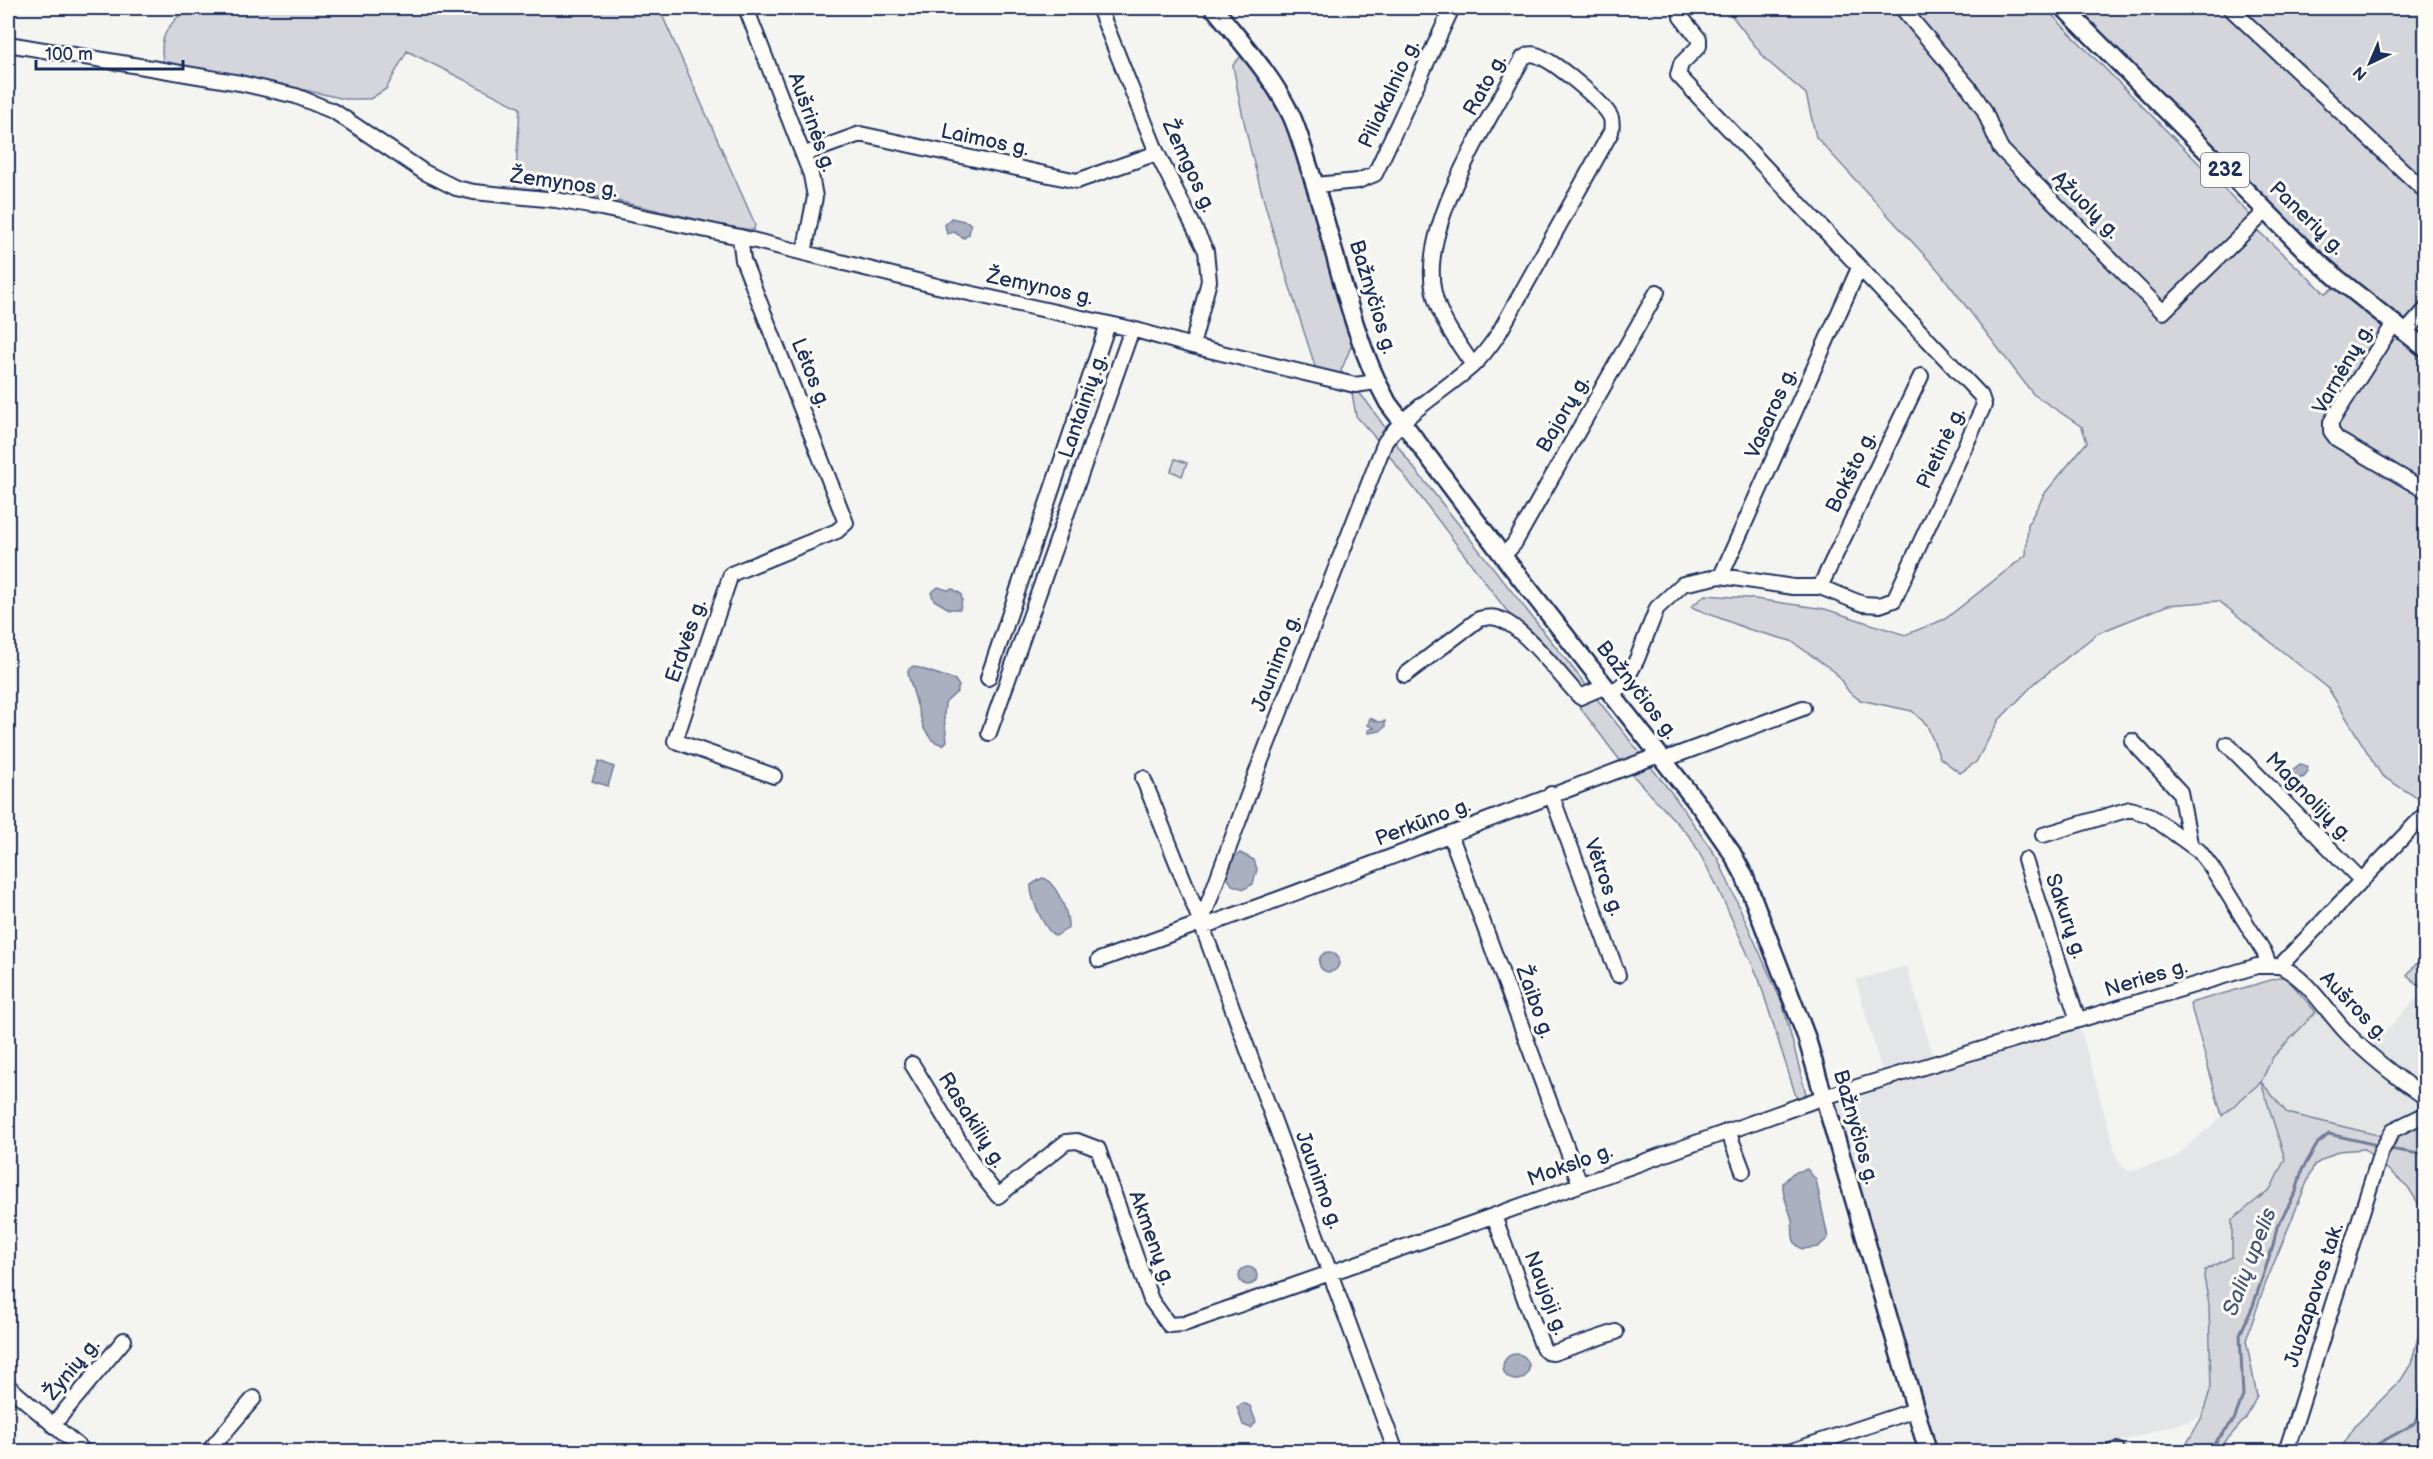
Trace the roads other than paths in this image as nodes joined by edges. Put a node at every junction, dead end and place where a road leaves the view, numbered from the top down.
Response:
1 (746, 8) edge
2 (1099, 8) edge
3 (1214, 8) edge
4 (1452, 8) edge
5 (1902, 8) edge
6 (2064, 8) edge
7 (2230, 8) edge
8 (1681, 17) dead end
9 (8, 44) edge
10 (1157, 153) junction
11 (805, 154) junction
12 (1315, 185) junction
13 (2426, 192) edge
14 (2266, 211) junction
15 (740, 237) junction
16 (804, 254) junction
17 (1859, 268) junction
18 (1657, 292) dead end
19 (2426, 309) edge
20 (1108, 324) junction
21 (1132, 329) junction
22 (2399, 329) junction
23 (1192, 346) junction
24 (2426, 349) edge
25 (1473, 365) junction
26 (1921, 376) dead end
27 (1377, 382) junction
28 (1401, 423) junction
29 (2426, 491) edge
30 (846, 523) joint
31 (1503, 556) junction
32 (1721, 576) junction
33 (1820, 587) junction
34 (1406, 675) dead end
35 (988, 678) dead end
36 (1609, 690) junction
37 (1803, 708) dead end
38 (989, 733) dead end
39 (2132, 741) dead end
40 (2227, 744) dead end
41 (1661, 757) junction
42 (774, 776) dead end
43 (1143, 778) dead end
44 (1551, 794) junction
45 (2426, 813) edge
46 (1450, 834) junction
47 (2043, 835) dead end
48 (2190, 843) junction
49 (2025, 860) dead end
50 (2361, 880) junction
51 (1202, 925) junction
52 (1099, 960) dead end
53 (2274, 965) junction
54 (1618, 975) dead end
55 (2079, 1020) junction
56 (912, 1064) dead end
57 (1824, 1096) junction
58 (2426, 1098) edge
59 (2426, 1114) edge
60 (1728, 1131) junction
61 (1743, 1172) dead end
62 (1580, 1184) junction
63 (998, 1196) joint
64 (1494, 1216) junction
65 (1331, 1273) junction
66 (1616, 1332) dead end
67 (124, 1340) dead end
68 (8, 1386) edge
69 (254, 1398) dead end
70 (1915, 1410) junction
71 (53, 1425) junction
72 (85, 1452) edge
73 (208, 1452) edge
74 (1395, 1452) edge
75 (1789, 1452) edge
76 (1928, 1452) edge
77 (2286, 1452) edge

1 - 11 street, Aušrinės g.
2 - 10 street, Žemgos g.
3 - 12 main road, Bažnyčios g.
4 - 12 street, Piliakalnio g.
5 - 14 street, Ąžuolų g.
6 - 14 main road, Panerių g. / 232
7 - 13 street
8 - 17 street, Pietinė g.
9 - 15 street, Žemynos g.
10 - 11 street, Laimos g.
10 - 23 street, Žemgos g.
11 - 16 street, Aušrinės g.
12 - 27 main road, Bažnyčios g.
14 - 22 main road, Panerių g. / 232
15 - 16 street, Žemynos g.
15 - 30 street, Lėtos g.
16 - 20 street, Žemynos g.
17 - 32 street, Vasaros g.
17 - 33 street, Pietinė g.
18 - 31 street, Bajorų g.
19 - 22 street
20 - 21 street, Žemynos g.
20 - 35 street
21 - 23 street
21 - 38 street, Lantainių g.
22 - 24 main road, Panerių g. / 232
22 - 29 street, Varnėnų g.
23 - 27 street
25 - 25 street, Rato g.
25 - 28 street, Rato g.
26 - 33 street, Bokšto g.
27 - 28 main road, Bažnyčios g.
28 - 31 main road, Bažnyčios g.
28 - 51 street, Jaunimo g.
30 - 42 street, Erdvės g.
31 - 36 main road, Bažnyčios g.
32 - 33 street, Pietinė g.
32 - 36 street, Pietinė g.
34 - 36 street
36 - 41 main road, Bažnyčios g.
37 - 41 street, Perkūno g.
39 - 48 street
40 - 50 street, Magnolijų g.
41 - 44 street, Perkūno g.
41 - 57 main road, Bažnyčios g.
43 - 51 street, Jaunimo g.
44 - 46 street, Perkūno g.
44 - 54 street, Vėtros g.
45 - 50 street
46 - 51 street, Perkūno g.
46 - 62 street, Žaibo g.
47 - 48 street
48 - 53 street
49 - 55 street, Sakurų g.
50 - 53 street
51 - 52 street, Perkūno g.
51 - 65 street, Jaunimo g.
53 - 55 street, Neries g.
53 - 58 street, Aušros g.
55 - 57 street, Neries g.
56 - 63 street, Rasakilių g.
57 - 60 street, Mokslo g.
57 - 70 main road, Bažnyčios g.
59 - 77 street, Juozapavos tak.
60 - 61 street
60 - 62 street, Mokslo g.
62 - 64 street, Mokslo g.
63 - 65 street, Akmenų g.
64 - 65 street, Mokslo g.
64 - 66 street, Naujoji g.
65 - 74 street, Jaunimo g.
67 - 71 street, Žynių g.
68 - 71 street
69 - 73 street
70 - 75 street
70 - 76 main road, Bažnyčios g.
71 - 72 street

